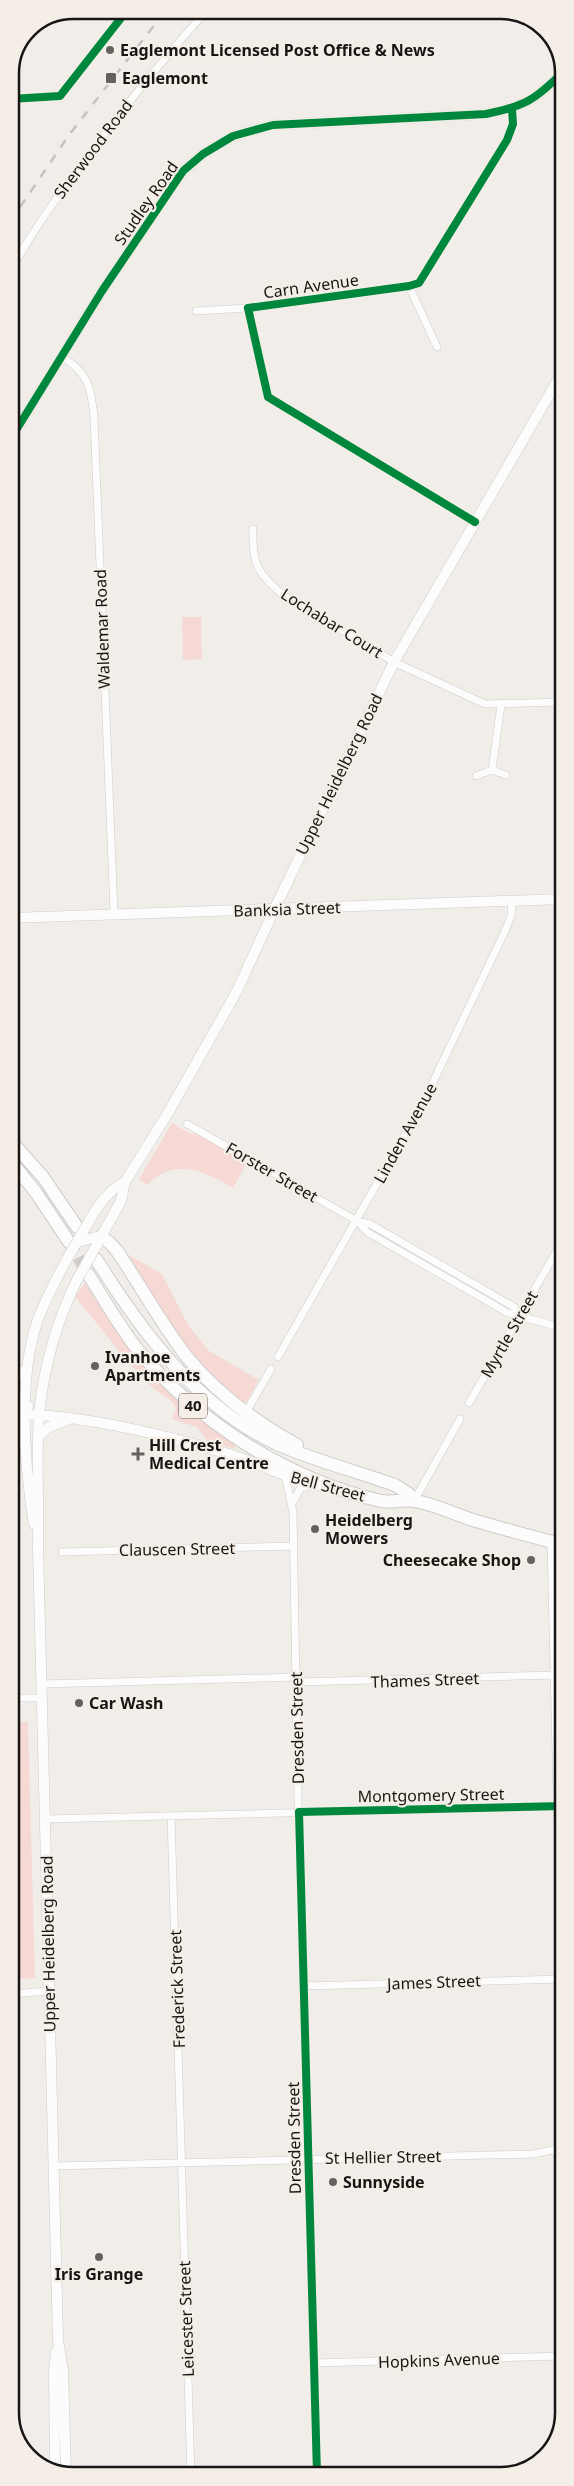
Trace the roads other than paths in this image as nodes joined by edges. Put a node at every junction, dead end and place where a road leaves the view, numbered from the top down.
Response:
1 (120, 19) edge
2 (199, 19) edge
3 (555, 80) edge
4 (19, 98) edge
5 (512, 108) junction
6 (19, 257) edge
7 (409, 286) junction
8 (248, 308) junction
9 (196, 311) dead end
10 (437, 347) dead end
11 (62, 357) junction
12 (555, 385) edge
13 (19, 426) edge
14 (475, 522) junction
15 (253, 530) dead end
16 (394, 662) junction
17 (555, 702) edge
18 (501, 705) junction
19 (492, 770) junction
20 (506, 775) dead end
21 (476, 776) dead end
22 (555, 899) edge
23 (512, 901) junction
24 (274, 910) junction
25 (114, 913) junction
26 (19, 918) edge
27 (187, 1124) dead end
28 (19, 1151) edge
29 (19, 1172) edge
30 (125, 1182) junction
31 (98, 1206) junction
32 (118, 1207) junction
33 (357, 1221) junction
34 (82, 1225) junction
35 (99, 1238) junction
36 (72, 1242) junction
37 (555, 1254) edge
38 (96, 1259) dead end
39 (83, 1276) junction
40 (519, 1315) junction
41 (555, 1325) edge
42 (278, 1357) dead end
43 (27, 1368) junction
44 (271, 1369) dead end
45 (19, 1375) edge
46 (469, 1403) dead end
47 (19, 1405) edge
48 (25, 1409) junction
49 (19, 1411) edge
50 (246, 1412) junction
51 (39, 1414) junction
52 (73, 1418) junction
53 (460, 1419) dead end
54 (19, 1435) edge
55 (39, 1436) junction
56 (28, 1450) junction
57 (317, 1460) junction
58 (285, 1475) junction
59 (310, 1484) junction
60 (340, 1488) junction
61 (414, 1501) junction
62 (293, 1502) junction
63 (551, 1542) junction
64 (555, 1543) edge
65 (293, 1546) junction
66 (38, 1547) junction
67 (62, 1552) dead end
68 (554, 1675) junction
69 (297, 1680) junction
70 (42, 1684) junction
71 (555, 1697) edge
72 (19, 1698) edge
73 (42, 1698) junction
74 (555, 1806) edge
75 (299, 1812) junction
76 (171, 1816) junction
77 (45, 1819) junction
78 (555, 1979) edge
79 (304, 1986) junction
80 (49, 1992) junction
81 (19, 1994) edge
82 (555, 2148) edge
83 (533, 2154) junction
84 (308, 2159) junction
85 (555, 2160) edge
86 (182, 2162) junction
87 (54, 2166) junction
88 (58, 2340) junction
89 (555, 2356) edge
90 (314, 2363) junction
91 (55, 2464) edge
92 (66, 2467) edge
93 (191, 2467) edge
94 (315, 2467) edge

1 - 4 street
2 - 6 street, Sherwood Road
3 - 5 main road, Studley Road
5 - 7 street
5 - 11 main road, Studley Road
7 - 8 street, Carn Avenue
7 - 10 street
8 - 9 street, Carn Avenue
8 - 14 street, Carn Avenue
11 - 13 main road, Studley Road
11 - 25 street, Waldemar Road
12 - 14 main road, Upper Heidelberg Road
14 - 16 main road, Upper Heidelberg Road
15 - 16 street, Lochabar Court
16 - 18 street, Lochabar Court
16 - 24 main road, Upper Heidelberg Road
17 - 18 street, Lochabar Court
18 - 19 street
19 - 20 street
19 - 21 street
22 - 23 main road, Banksia Street
23 - 24 main road, Banksia Street
23 - 33 street, Linden Avenue
24 - 25 main road, Banksia Street
24 - 30 main road, Upper Heidelberg Road
25 - 26 main road, Banksia Street
27 - 33 street, Forster Street
28 - 34 highway
29 - 36 highway
30 - 31 main road, Upper Heidelberg Road
30 - 32 main road, Upper Heidelberg Road
31 - 32 main road
31 - 34 main road, Upper Heidelberg Road
32 - 35 main road, Upper Heidelberg Road
33 - 40 street, Forster Street
33 - 42 street, Linden Avenue
34 - 36 main road, Upper Heidelberg Road, bridge
35 - 36 main road, bridge
35 - 39 main road, Upper Heidelberg Road, bridge
35 - 50 highway
36 - 43 main road, Upper Heidelberg Road, bridge
37 - 40 street, Myrtle Street
38 - 57 highway, 40
39 - 51 main road, Upper Heidelberg Road
39 - 60 highway, 40
40 - 41 street, Forster Street
40 - 46 street, Myrtle Street
43 - 45 main road
43 - 48 main road, Upper Heidelberg Road
44 - 50 street
47 - 48 main road
48 - 49 main road, Bell Street
48 - 51 main road, Bell Street
48 - 56 main road, Upper Heidelberg Road
50 - 57 highway
51 - 52 main road, Bell Street
51 - 55 main road, Upper Heidelberg Road
52 - 55 main road
52 - 58 main road, Bell Street
53 - 61 street
54 - 56 main road
55 - 66 main road, Upper Heidelberg Road
56 - 66 main road, Upper Heidelberg Road
57 - 61 highway, Bell Street / 40
58 - 59 main road, Bell Street
58 - 62 street, Dresden Street
59 - 60 main road, Bell Street
59 - 62 street
60 - 61 highway, Bell Street / 40
61 - 63 highway, Bell Street / 40
62 - 65 street, Dresden Street
63 - 64 highway, Bell Street / 40
63 - 68 street
65 - 67 street, Clauscen Street
65 - 69 street, Dresden Street
66 - 70 main road, Upper Heidelberg Road
68 - 69 street, Thames Street
68 - 71 street
69 - 70 street, Thames Street
69 - 75 street, Dresden Street
70 - 73 main road, Upper Heidelberg Road
72 - 73 street
73 - 77 main road, Upper Heidelberg Road
74 - 75 street, Montgomery Street
75 - 76 street, Montgomery Street
75 - 79 street, Dresden Street
76 - 77 street, Montgomery Street
76 - 86 street, Frederick Street
77 - 80 main road, Upper Heidelberg Road
78 - 79 street, James Street
79 - 84 street, Dresden Street
80 - 81 street
80 - 87 main road, Upper Heidelberg Road
82 - 83 street, St Hellier Street
83 - 84 street, St Hellier Street
83 - 85 street, St Hellier Street
84 - 86 street, St Hellier Street
84 - 90 street, Dresden Street
86 - 87 street, St Hellier Street
86 - 93 street, Leicester Street
87 - 88 main road, Upper Heidelberg Road
88 - 91 main road, Upper Heidelberg Road
88 - 92 main road, Upper Heidelberg Road
89 - 90 street, Hopkins Avenue
90 - 94 street, Dresden Street

